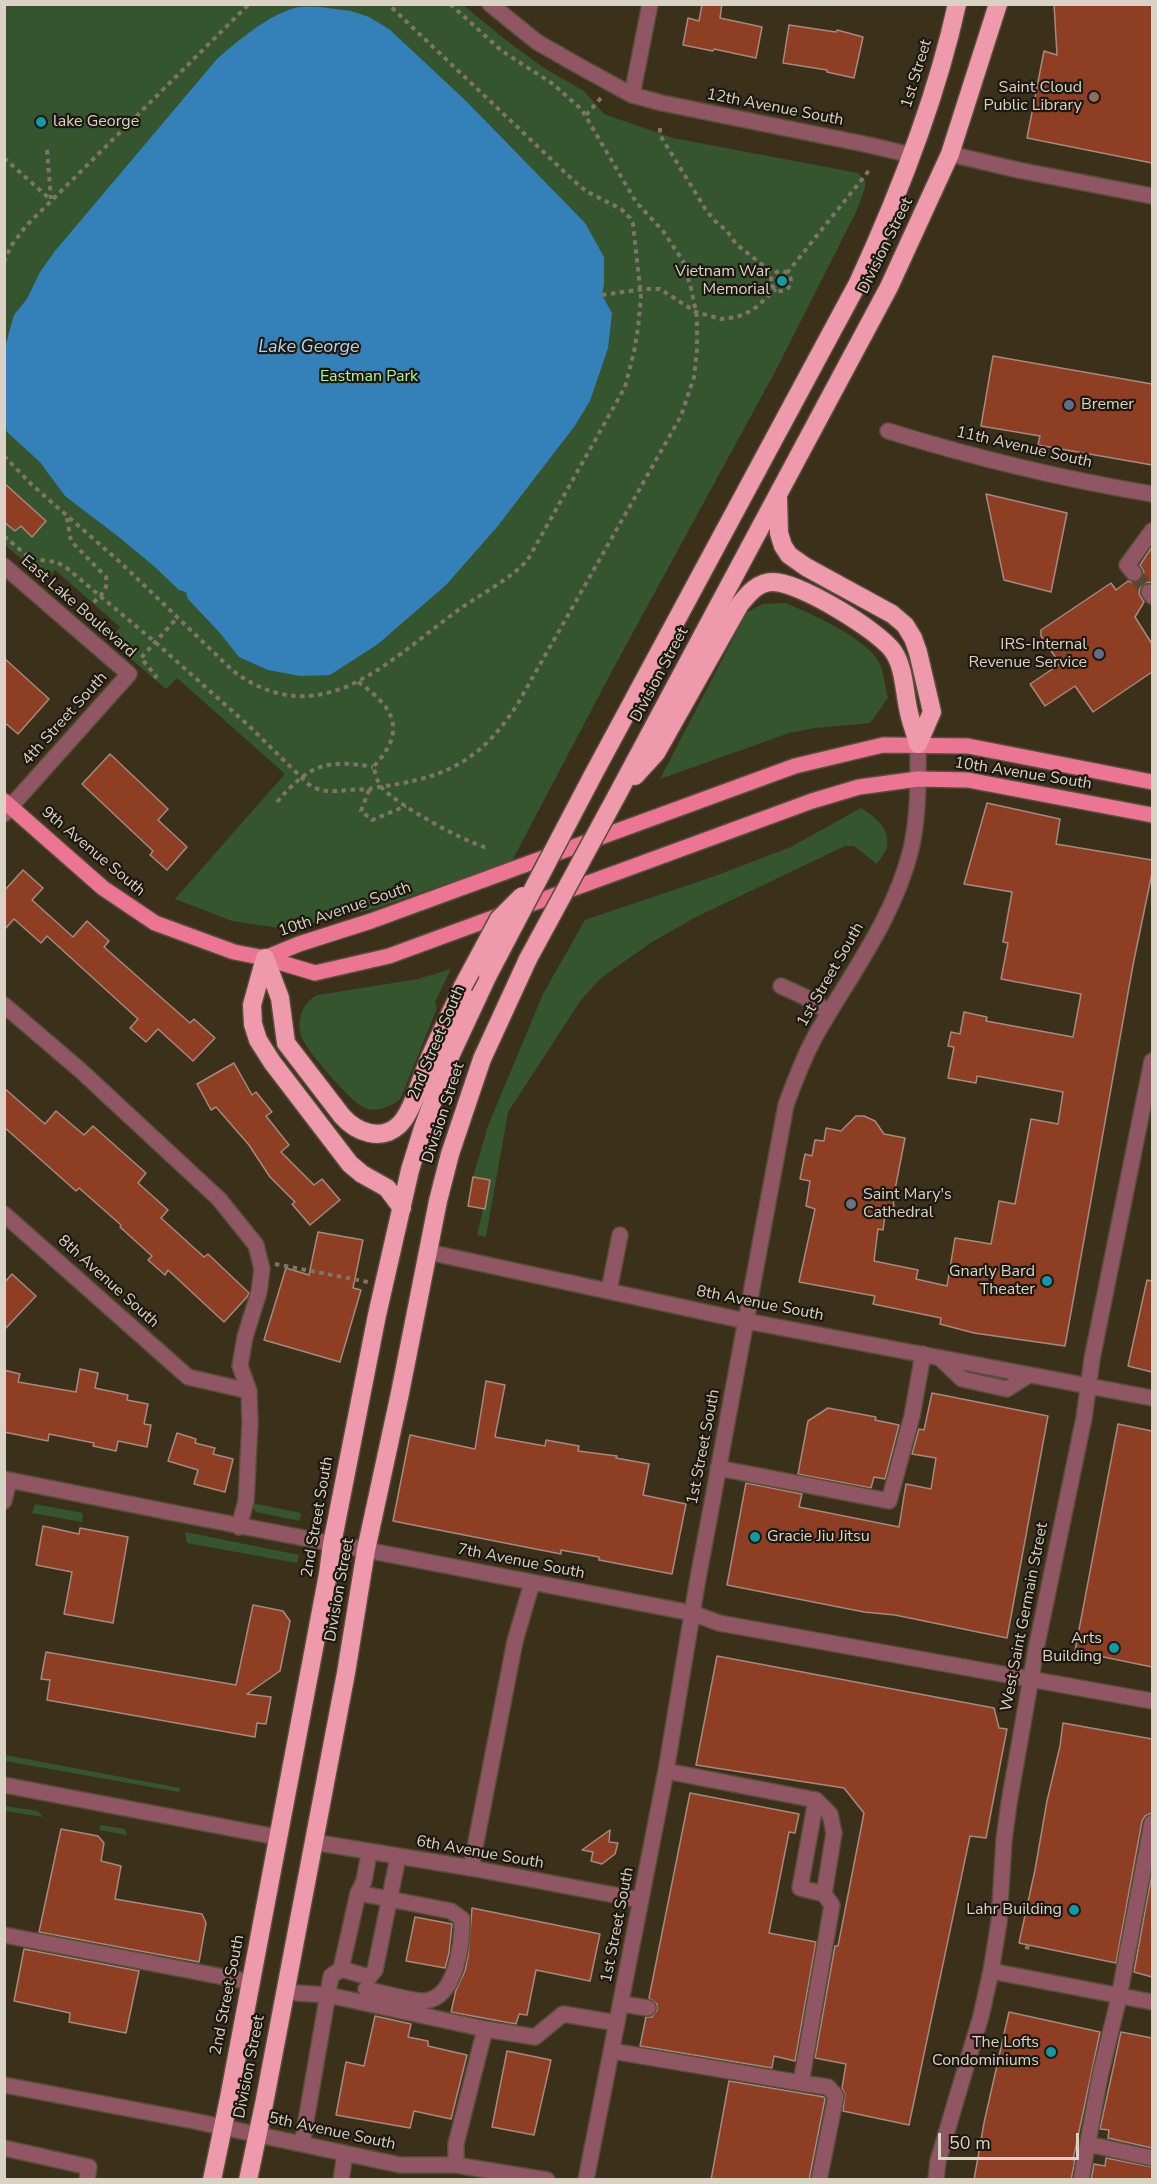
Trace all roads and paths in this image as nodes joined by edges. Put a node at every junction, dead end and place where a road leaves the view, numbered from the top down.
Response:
1 (249, 4) edge
2 (388, 4) edge
3 (450, 4) edge
4 (490, 4) edge
5 (650, 4) edge
6 (998, 4) edge
7 (954, 5) edge
8 (632, 95) junction
9 (601, 98) dead end
10 (586, 116) junction
11 (660, 128) dead end
12 (47, 150) dead end
13 (950, 154) junction
14 (911, 155) junction
15 (4, 158) edge
16 (871, 168) dead end
17 (1152, 196) edge
18 (51, 200) junction
19 (4, 262) edge
20 (787, 273) junction
21 (774, 274) junction
22 (776, 289) junction
23 (639, 290) junction
24 (602, 294) dead end
25 (696, 312) junction
26 (888, 431) dead end
27 (4, 456) edge
28 (1152, 494) edge
29 (777, 496) junction
30 (66, 517) junction
31 (1152, 531) edge
32 (4, 536) edge
33 (4, 566) edge
34 (1134, 573) dead end
35 (100, 596) junction
36 (93, 603) dead end
37 (177, 618) junction
38 (155, 642) junction
39 (129, 674) joint
40 (154, 678) dead end
41 (358, 682) junction
42 (918, 744) junction
43 (373, 767) junction
44 (300, 777) junction
45 (918, 779) junction
46 (1152, 782) edge
47 (381, 787) junction
48 (369, 790) junction
49 (616, 797) junction
50 (277, 802) dead end
51 (407, 806) junction
52 (7, 807) edge
53 (1152, 815) edge
54 (487, 848) dead end
55 (534, 884) junction
56 (264, 958) junction
57 (781, 986) dead end
58 (4, 1005) edge
59 (830, 1012) junction
60 (1152, 1061) edge
61 (1149, 1096) edge
62 (402, 1208) junction
63 (4, 1214) edge
64 (620, 1234) dead end
65 (428, 1252) junction
66 (260, 1261) junction
67 (370, 1282) dead end
68 (609, 1291) junction
69 (746, 1321) junction
70 (923, 1354) junction
71 (1087, 1385) junction
72 (249, 1391) junction
73 (1152, 1398) edge
74 (718, 1468) junction
75 (7, 1480) edge
76 (4, 1501) edge
77 (239, 1527) junction
78 (332, 1544) junction
79 (366, 1550) junction
80 (532, 1583) junction
81 (692, 1613) junction
82 (1031, 1678) junction
83 (1152, 1701) edge
84 (666, 1771) junction
85 (4, 1785) edge
86 (816, 1800) junction
87 (1152, 1823) edge
88 (277, 1837) junction
89 (313, 1842) junction
90 (369, 1853) junction
91 (398, 1857) junction
92 (471, 1868) junction
93 (358, 1893) junction
94 (824, 1894) junction
95 (390, 1899) junction
96 (641, 1900) junction
97 (4, 1935) edge
98 (341, 1969) junction
99 (991, 1971) junction
100 (250, 1982) junction
101 (366, 1989) junction
102 (285, 1990) junction
103 (328, 1995) junction
104 (1119, 1997) junction
105 (1152, 2002) edge
106 (622, 2004) junction
107 (648, 2008) dead end
108 (617, 2024) junction
109 (485, 2029) junction
110 (612, 2051) junction
111 (801, 2083) junction
112 (4, 2085) edge
113 (222, 2127) junction
114 (256, 2134) junction
115 (302, 2144) junction
116 (1088, 2144) junction
117 (4, 2148) edge
118 (345, 2154) junction
119 (1152, 2158) edge
120 (456, 2165) junction
121 (87, 2180) edge
122 (212, 2180) edge
123 (248, 2180) edge
124 (341, 2180) edge
125 (547, 2180) edge
126 (586, 2180) edge
127 (819, 2180) edge
128 (936, 2180) edge
129 (1082, 2180) edge

1 - 18 path
2 - 23 path
3 - 10 path
4 - 8 street, 12th Avenue South
5 - 8 street
6 - 13 highway
7 - 14 highway, 1st Street
8 - 14 street, 12th Avenue South
9 - 10 path
10 - 25 path
11 - 21 path
12 - 18 path
13 - 17 street
13 - 29 highway, Division Street
14 - 55 highway, Division Street, bridge
15 - 18 path
16 - 20 path
18 - 19 path
20 - 21 path
20 - 22 path
21 - 22 path
22 - 25 path
23 - 24 path
23 - 25 path
23 - 41 path
25 - 47 path
26 - 28 street, 11th Avenue South
27 - 30 path
29 - 42 highway
29 - 49 highway, Division Street
30 - 35 path
30 - 37 path
31 - 34 street
32 - 35 path
33 - 39 street, East Lake Boulevard
35 - 36 path
35 - 38 path
37 - 38 path
37 - 41 path
38 - 40 path
38 - 44 path
39 - 52 street, 4th Street South
41 - 43 path
42 - 45 street, 1st Street South
42 - 46 main road, 10th Avenue South
42 - 49 highway
42 - 56 main road, 10th Avenue South
43 - 44 path
43 - 47 path
44 - 48 path
44 - 50 path
45 - 53 main road, 10th Avenue South
45 - 56 main road, 10th Avenue South
45 - 59 street, 1st Street South
47 - 48 path
47 - 51 path
48 - 51 path
49 - 65 highway, Division Street, bridge
51 - 54 path
52 - 56 main road, 9th Avenue South
55 - 56 highway, bridge
55 - 62 highway, 2nd Street South, bridge
56 - 62 highway
57 - 59 street
58 - 66 street
59 - 69 street, 1st Street South
60 - 61 street, West Saint Germain Street
61 - 71 street, West Saint Germain Street
62 - 78 highway, 2nd Street South
63 - 72 street, 8th Avenue South
64 - 68 street
65 - 68 street, 8th Avenue South
65 - 79 highway, Division Street
66 - 67 path
66 - 72 street
68 - 69 street, 8th Avenue South
69 - 70 street, 8th Avenue South
69 - 74 street, 1st Street South
70 - 71 street, 8th Avenue South
70 - 74 street
71 - 73 street, 8th Avenue South
71 - 82 street, West Saint Germain Street
72 - 77 street
74 - 81 street, 1st Street South
75 - 76 street
75 - 77 street, 7th Avenue South
77 - 78 street, 7th Avenue South
78 - 79 street, 7th Avenue South
78 - 88 highway, 2nd Street South
79 - 80 street, 7th Avenue South
79 - 89 highway, Division Street
80 - 81 street, 7th Avenue South
80 - 92 street
81 - 82 street, 7th Avenue South
81 - 84 street, 1st Street South
82 - 83 street, 7th Avenue South
82 - 99 street, West Saint Germain Street
84 - 86 street
84 - 96 street, 1st Street South
85 - 88 street
86 - 94 street
86 - 94 street
87 - 104 street
88 - 100 highway, 2nd Street South
89 - 90 street, 6th Avenue South
89 - 102 highway, Division Street
90 - 91 street, 6th Avenue South
90 - 93 street
91 - 92 street, 6th Avenue South
91 - 95 street
92 - 96 street, 6th Avenue South
93 - 95 street
93 - 98 street
94 - 111 street
95 - 101 street
95 - 101 street
96 - 106 street, 1st Street South
97 - 100 street
98 - 101 street
98 - 103 street
99 - 104 street
99 - 128 street, West Saint Germain Street
100 - 113 highway, 2nd Street South
101 - 103 street
101 - 109 street
102 - 103 street
102 - 114 highway, Division Street
103 - 115 street
104 - 105 street
104 - 116 street
106 - 107 street
106 - 108 street, 1st Street South
108 - 109 street
108 - 110 street, 1st Street South
109 - 120 street
110 - 111 street
110 - 126 street, 1st Street South
111 - 127 street
112 - 113 street, 5th Avenue South
113 - 114 street, 5th Avenue South
113 - 122 highway, 2nd Street South
114 - 115 street, 5th Avenue South
114 - 123 highway, Division Street
115 - 118 street, 5th Avenue South
116 - 119 street
116 - 129 street
117 - 121 street
118 - 120 street, 5th Avenue South
118 - 124 street
120 - 125 street, 5th Avenue South

